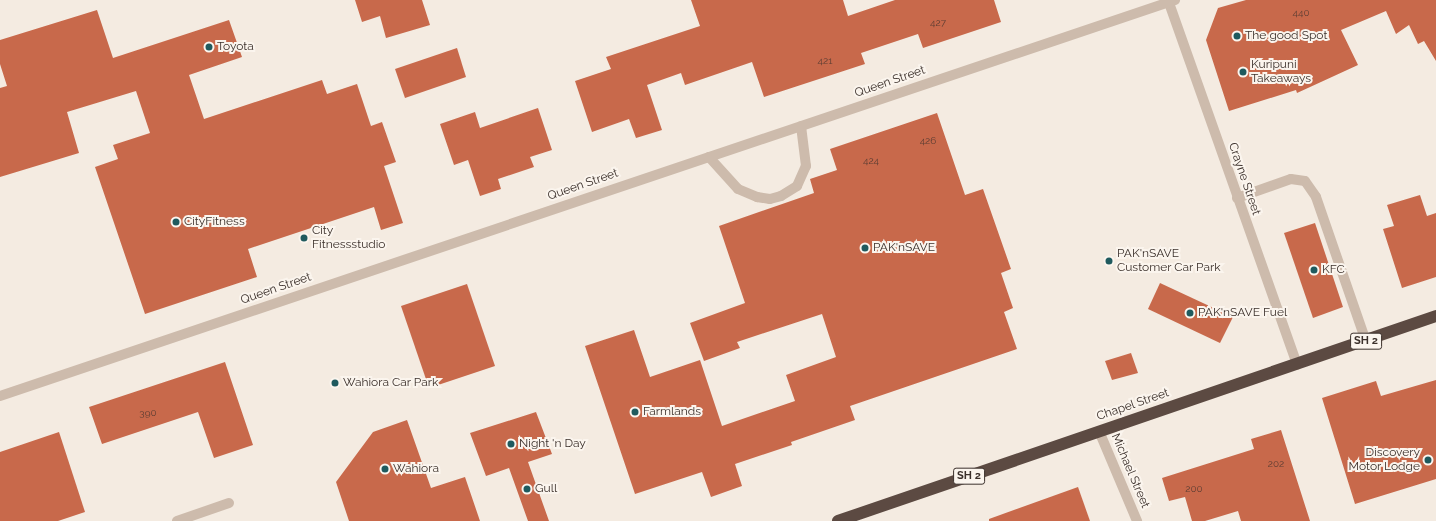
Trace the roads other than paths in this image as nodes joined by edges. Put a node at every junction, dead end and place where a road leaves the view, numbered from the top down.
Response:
1 (1171, 1) edge
2 (801, 126) junction
3 (709, 157) junction
4 (1237, 198) junction
5 (1436, 316) edge
6 (1366, 341) junction
7 (1297, 365) junction
8 (0, 396) edge
9 (1099, 431) junction
10 (229, 503) dead end
11 (177, 521) edge
12 (838, 521) edge
13 (1136, 521) edge

1 - 2 street, Queen Street
1 - 4 street, Crayne Street
2 - 3 street, Queen Street
2 - 3 street
3 - 8 street, Queen Street
4 - 6 street
4 - 7 street, Crayne Street
5 - 6 highway, Chapel Street / SH 2
6 - 7 highway, Chapel Street / SH 2
7 - 9 highway, Chapel Street / SH 2
9 - 12 highway, Chapel Street / SH 2
9 - 13 street, Michael Street
10 - 11 street

